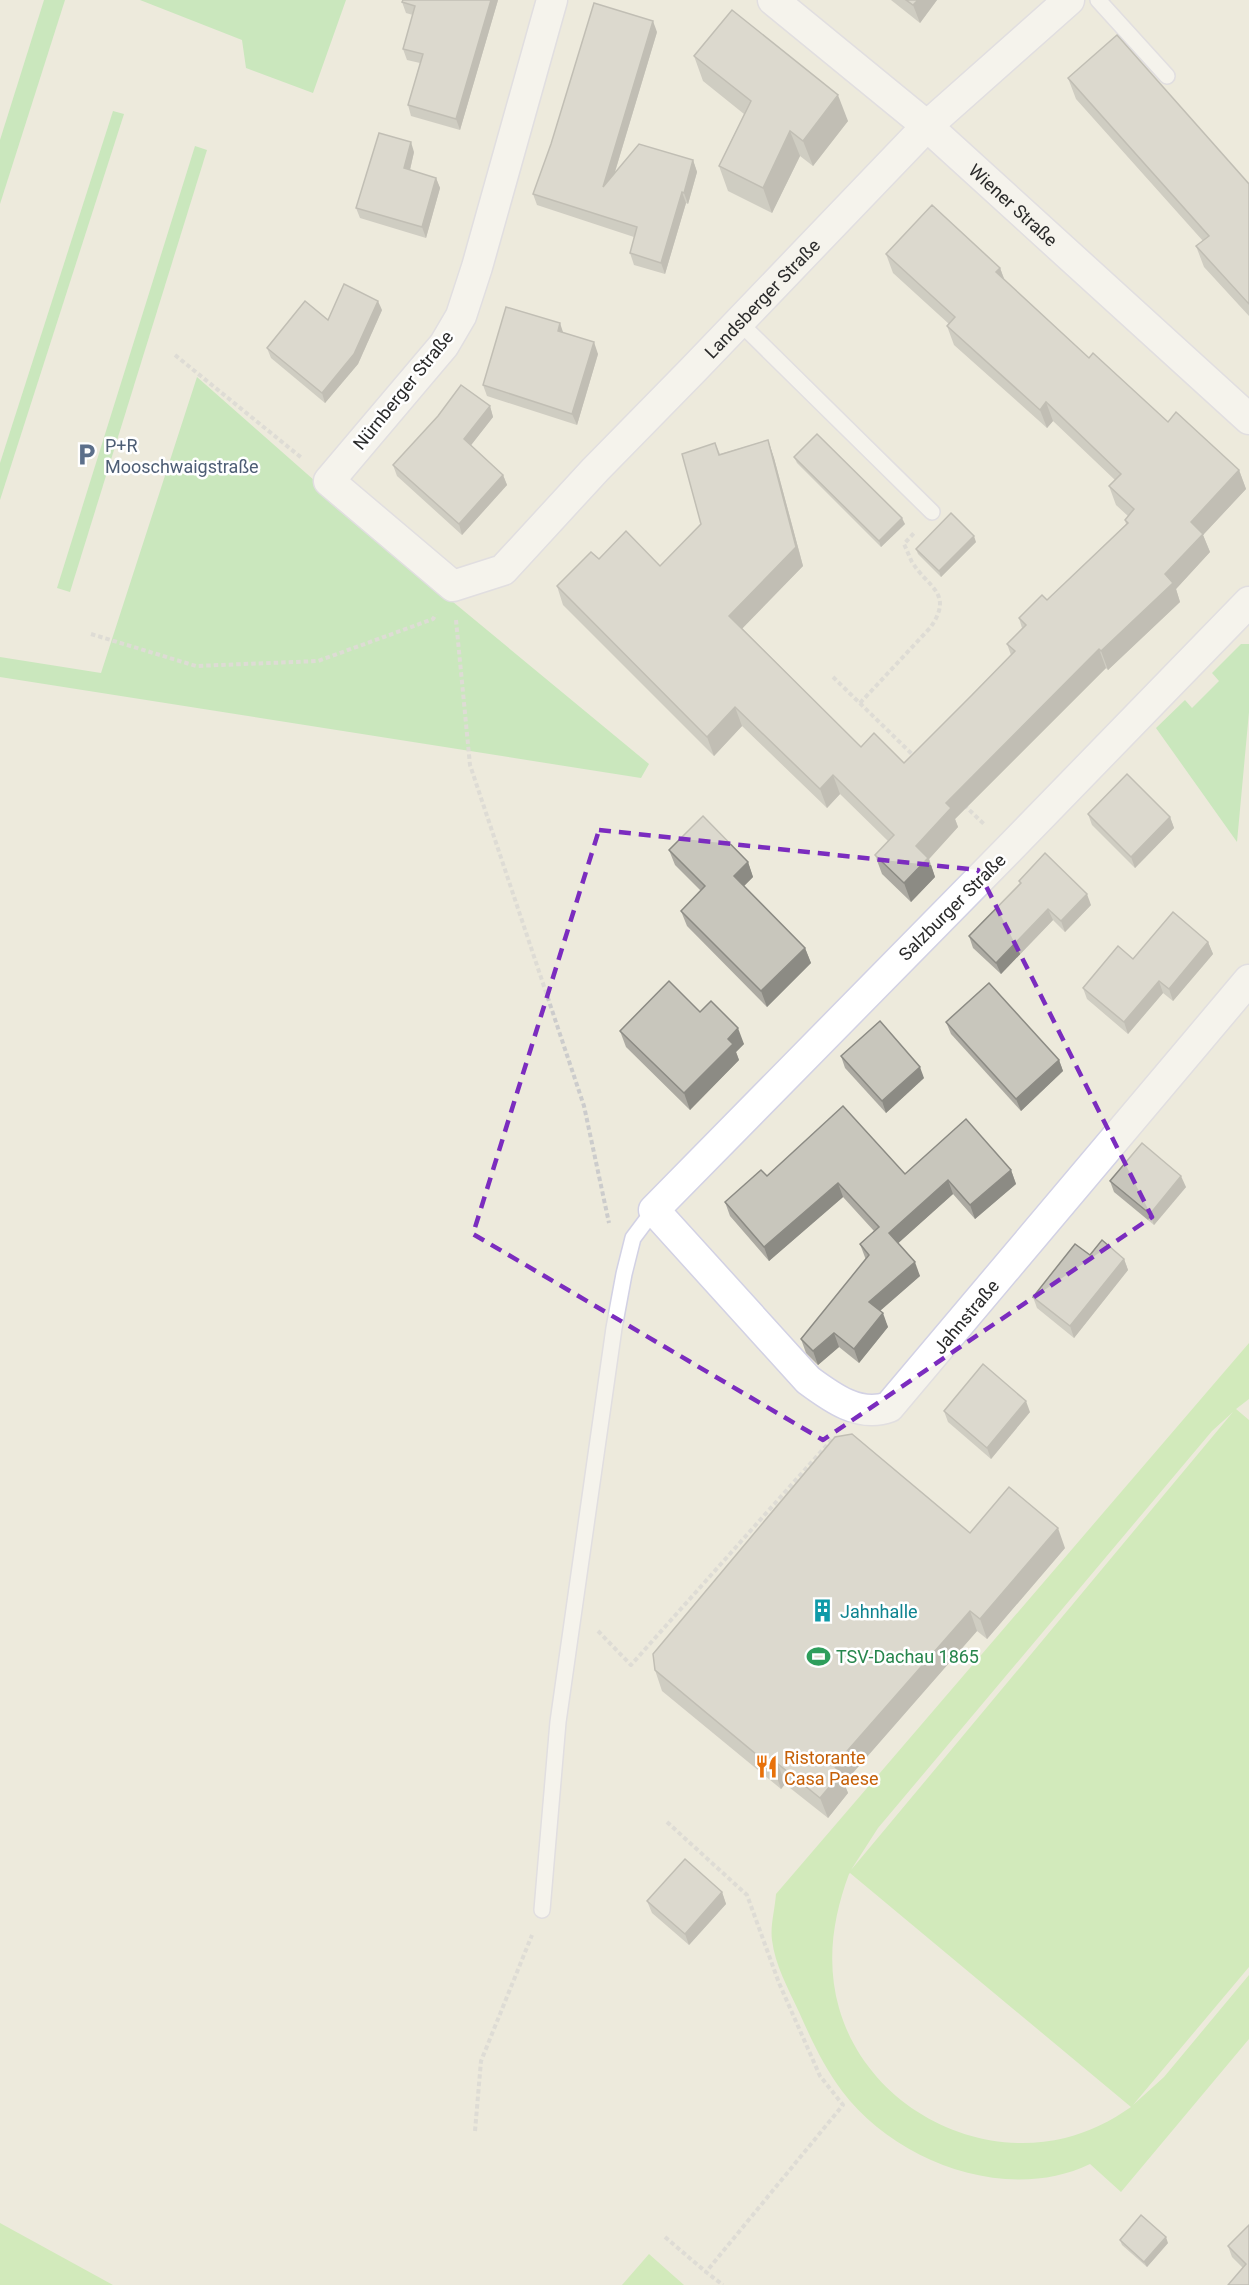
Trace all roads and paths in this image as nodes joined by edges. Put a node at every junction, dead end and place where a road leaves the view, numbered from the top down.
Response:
1 (552, 0) edge
2 (773, 0) edge
3 (1069, 0) edge
4 (1098, 0) edge
5 (1167, 76) dead end
6 (927, 126) junction
7 (738, 321) junction
8 (175, 355) dead end
9 (1249, 419) edge
10 (329, 481) junction
11 (932, 512) joint
12 (453, 586) junction
13 (1249, 602) edge
14 (91, 634) dead end
15 (833, 677) dead end
16 (860, 703) junction
17 (918, 760) edge
18 (959, 800) edge
19 (1009, 849) junction
20 (1249, 980) edge
21 (654, 1210) junction
22 (628, 1255) junction
23 (858, 1409) junction
24 (781, 1486) dead end
25 (786, 1491) junction
26 (705, 1569) dead end
27 (711, 1575) junction
28 (575, 1608) junction
29 (667, 1822) dead end
30 (542, 1910) joint
31 (475, 2131) dead end
32 (665, 2237) dead end
33 (706, 2272) junction
34 (723, 2285) edge

1 - 10 street, Nürnberger Straße
2 - 6 street, Wiener Straße
3 - 6 street, Landsberger Straße
4 - 5 lane
6 - 7 street, Landsberger Straße
6 - 9 street, Wiener Straße
7 - 11 lane
7 - 12 street, Landsberger Straße
8 - 10 path
10 - 12 street
11 - 16 path
12 - 14 path
12 - 22 path
13 - 19 street, Salzburger Straße
15 - 16 path
16 - 17 path
18 - 19 path
19 - 21 street, Salzburger Straße
20 - 23 street, Jahnstraße
21 - 22 lane
21 - 23 street, Jahnstraße
22 - 28 lane
23 - 25 path
24 - 25 path
25 - 27 path
26 - 27 path
27 - 28 path
28 - 30 lane
29 - 33 path
30 - 31 path
32 - 33 path
33 - 34 path

